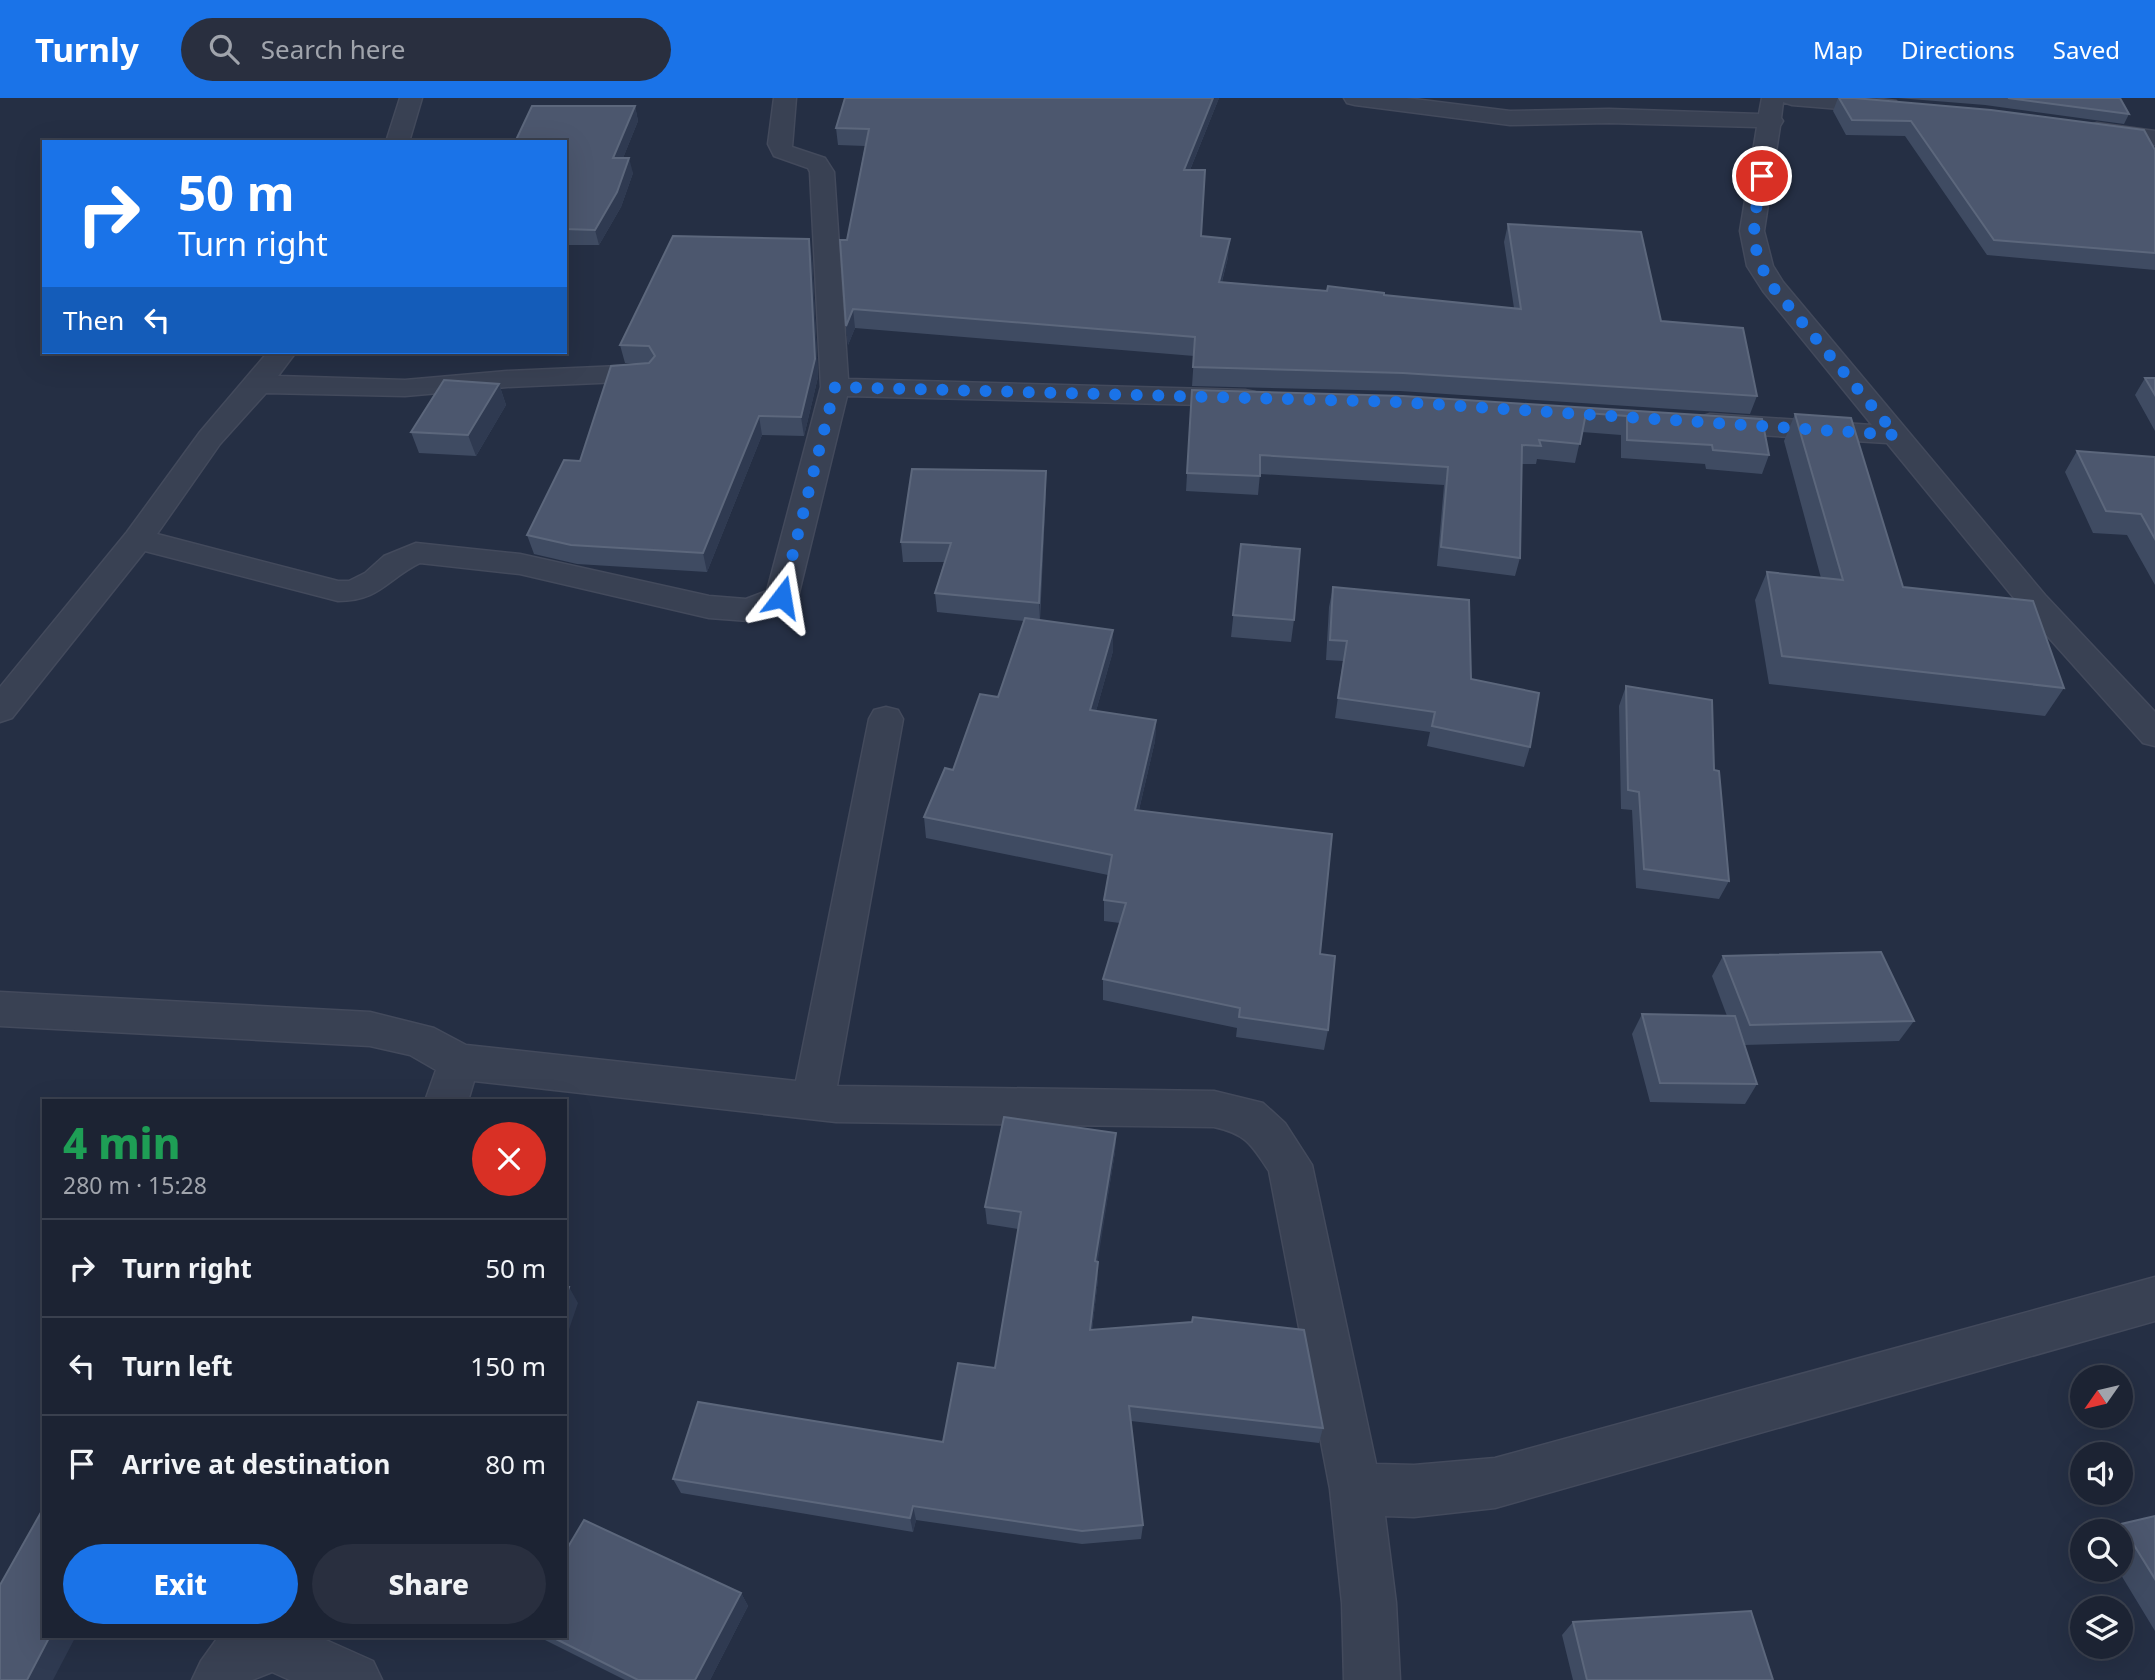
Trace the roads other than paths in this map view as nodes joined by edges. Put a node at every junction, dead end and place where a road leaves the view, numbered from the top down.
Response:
1 (411, 98) edge
2 (785, 98) edge
3 (1355, 98) edge
4 (1792, 98) edge
5 (1773, 109) edge
6 (1916, 109) edge
7 (2075, 127) edge
8 (2155, 138) edge
9 (398, 140) edge
10 (280, 354) edge
11 (643, 373) edge
12 (258, 384) junction
13 (835, 387) junction
14 (1276, 399) edge
15 (1690, 421) edge
16 (1896, 435) junction
17 (138, 539) junction
18 (0, 710) edge
19 (886, 719) dead end
20 (2155, 734) edge
21 (0, 1009) edge
22 (453, 1082) edge
23 (813, 1101) junction
24 (2155, 1298) edge
25 (1356, 1489) junction
26 (220, 1680) edge
27 (354, 1680) edge
28 (1372, 1680) edge

1 - 9 street
2 - 13 street
3 - 5 street
4 - 6 street
5 - 16 street
7 - 8 street
10 - 12 street
11 - 12 street
12 - 17 street
13 - 14 street
13 - 17 street
15 - 16 street
16 - 20 street
17 - 18 street
19 - 23 street
21 - 22 street
22 - 23 street
23 - 25 street
24 - 25 street
25 - 28 street
26 - 27 street

